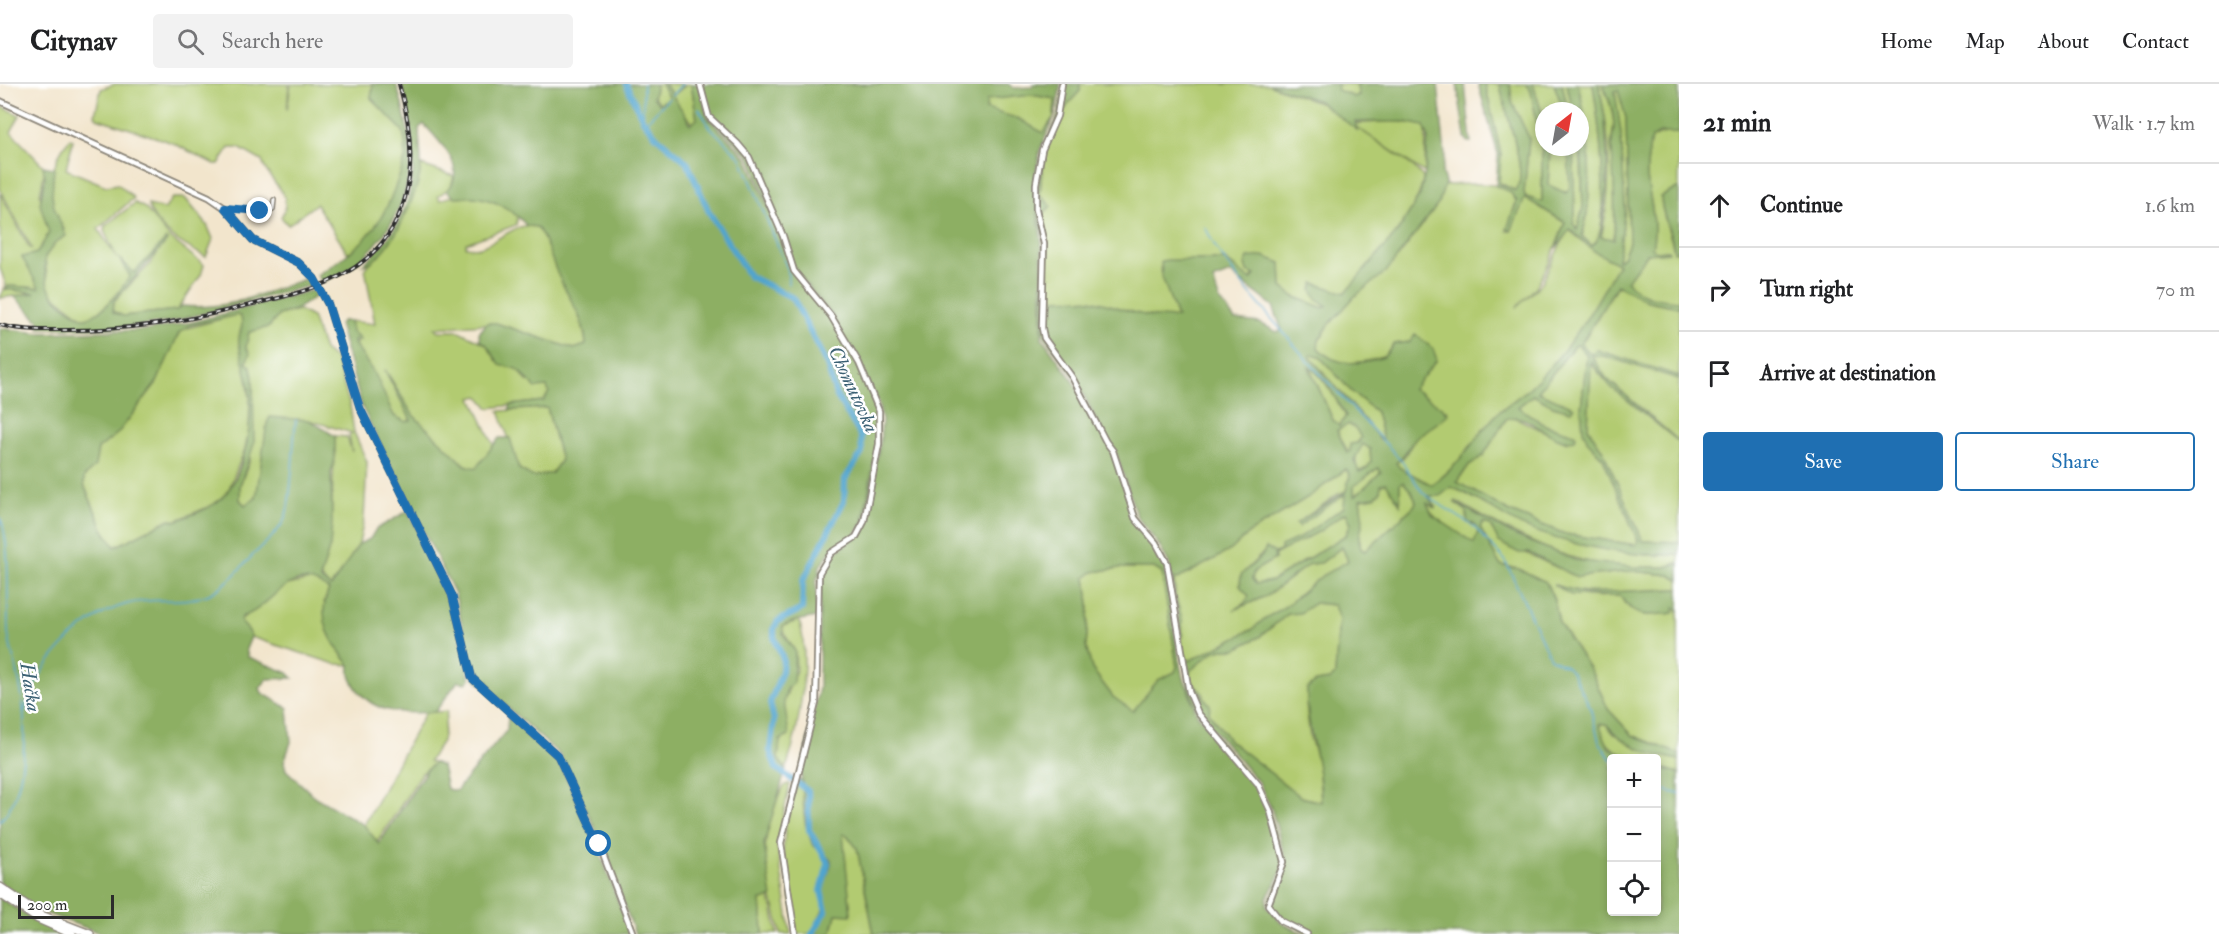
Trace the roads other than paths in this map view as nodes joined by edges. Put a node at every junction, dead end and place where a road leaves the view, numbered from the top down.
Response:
1 (700, 84) edge
2 (1062, 84) edge
3 (0, 101) edge
4 (274, 200) dead end
5 (225, 208) junction
6 (0, 887) edge
7 (0, 894) edge
8 (72, 934) edge
9 (90, 934) edge
10 (633, 934) edge
11 (795, 934) edge
12 (1307, 934) edge

1 - 11 street
2 - 12 street
3 - 5 street
4 - 5 street
5 - 10 street
6 - 9 highway
7 - 8 highway

